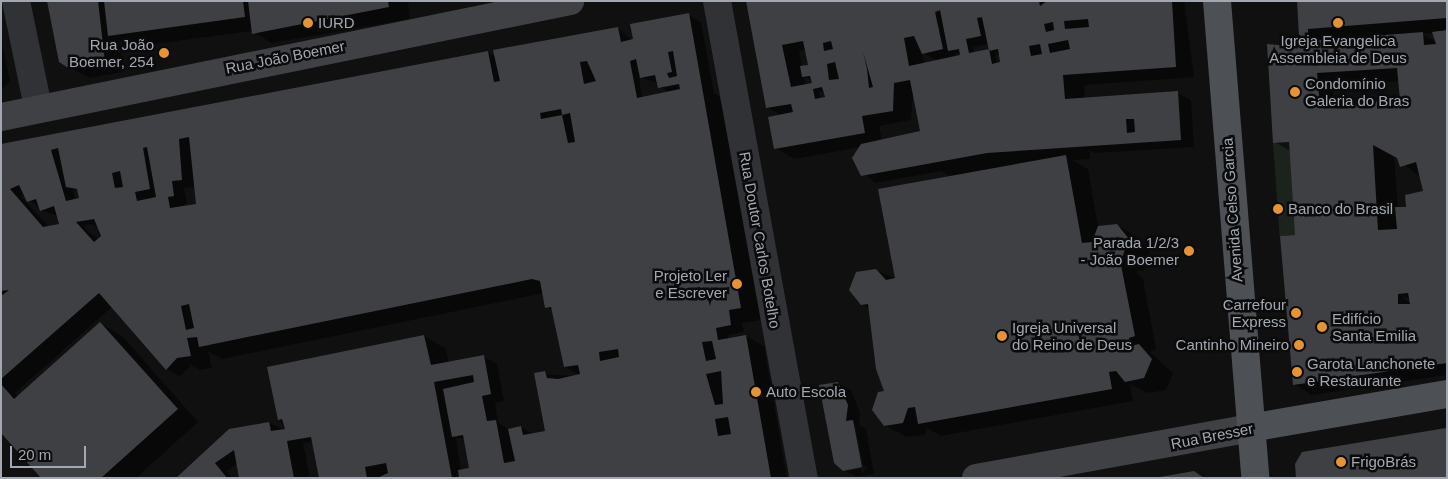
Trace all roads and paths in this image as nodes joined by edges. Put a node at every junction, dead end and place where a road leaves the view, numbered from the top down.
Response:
1 (16, 1) edge
2 (717, 1) edge
3 (1217, 1) edge
4 (555, 3) edge
5 (520, 6) edge
6 (38, 107) junction
7 (1, 117) edge
8 (1447, 394) edge
9 (1250, 428) junction
10 (804, 478) edge
11 (976, 478) edge
12 (1254, 478) edge

1 - 6 street
2 - 10 street, Rua Doutor Carlos Botelho
3 - 9 main road, Avenida Celso Garcia
4 - 5 main road, Rua João Boemer
5 - 6 main road, Rua João Boemer
6 - 7 main road, Rua João Boemer
8 - 9 main road, Rua Bresser
9 - 11 main road, Rua Bresser
9 - 12 main road, Avenida Celso Garcia

